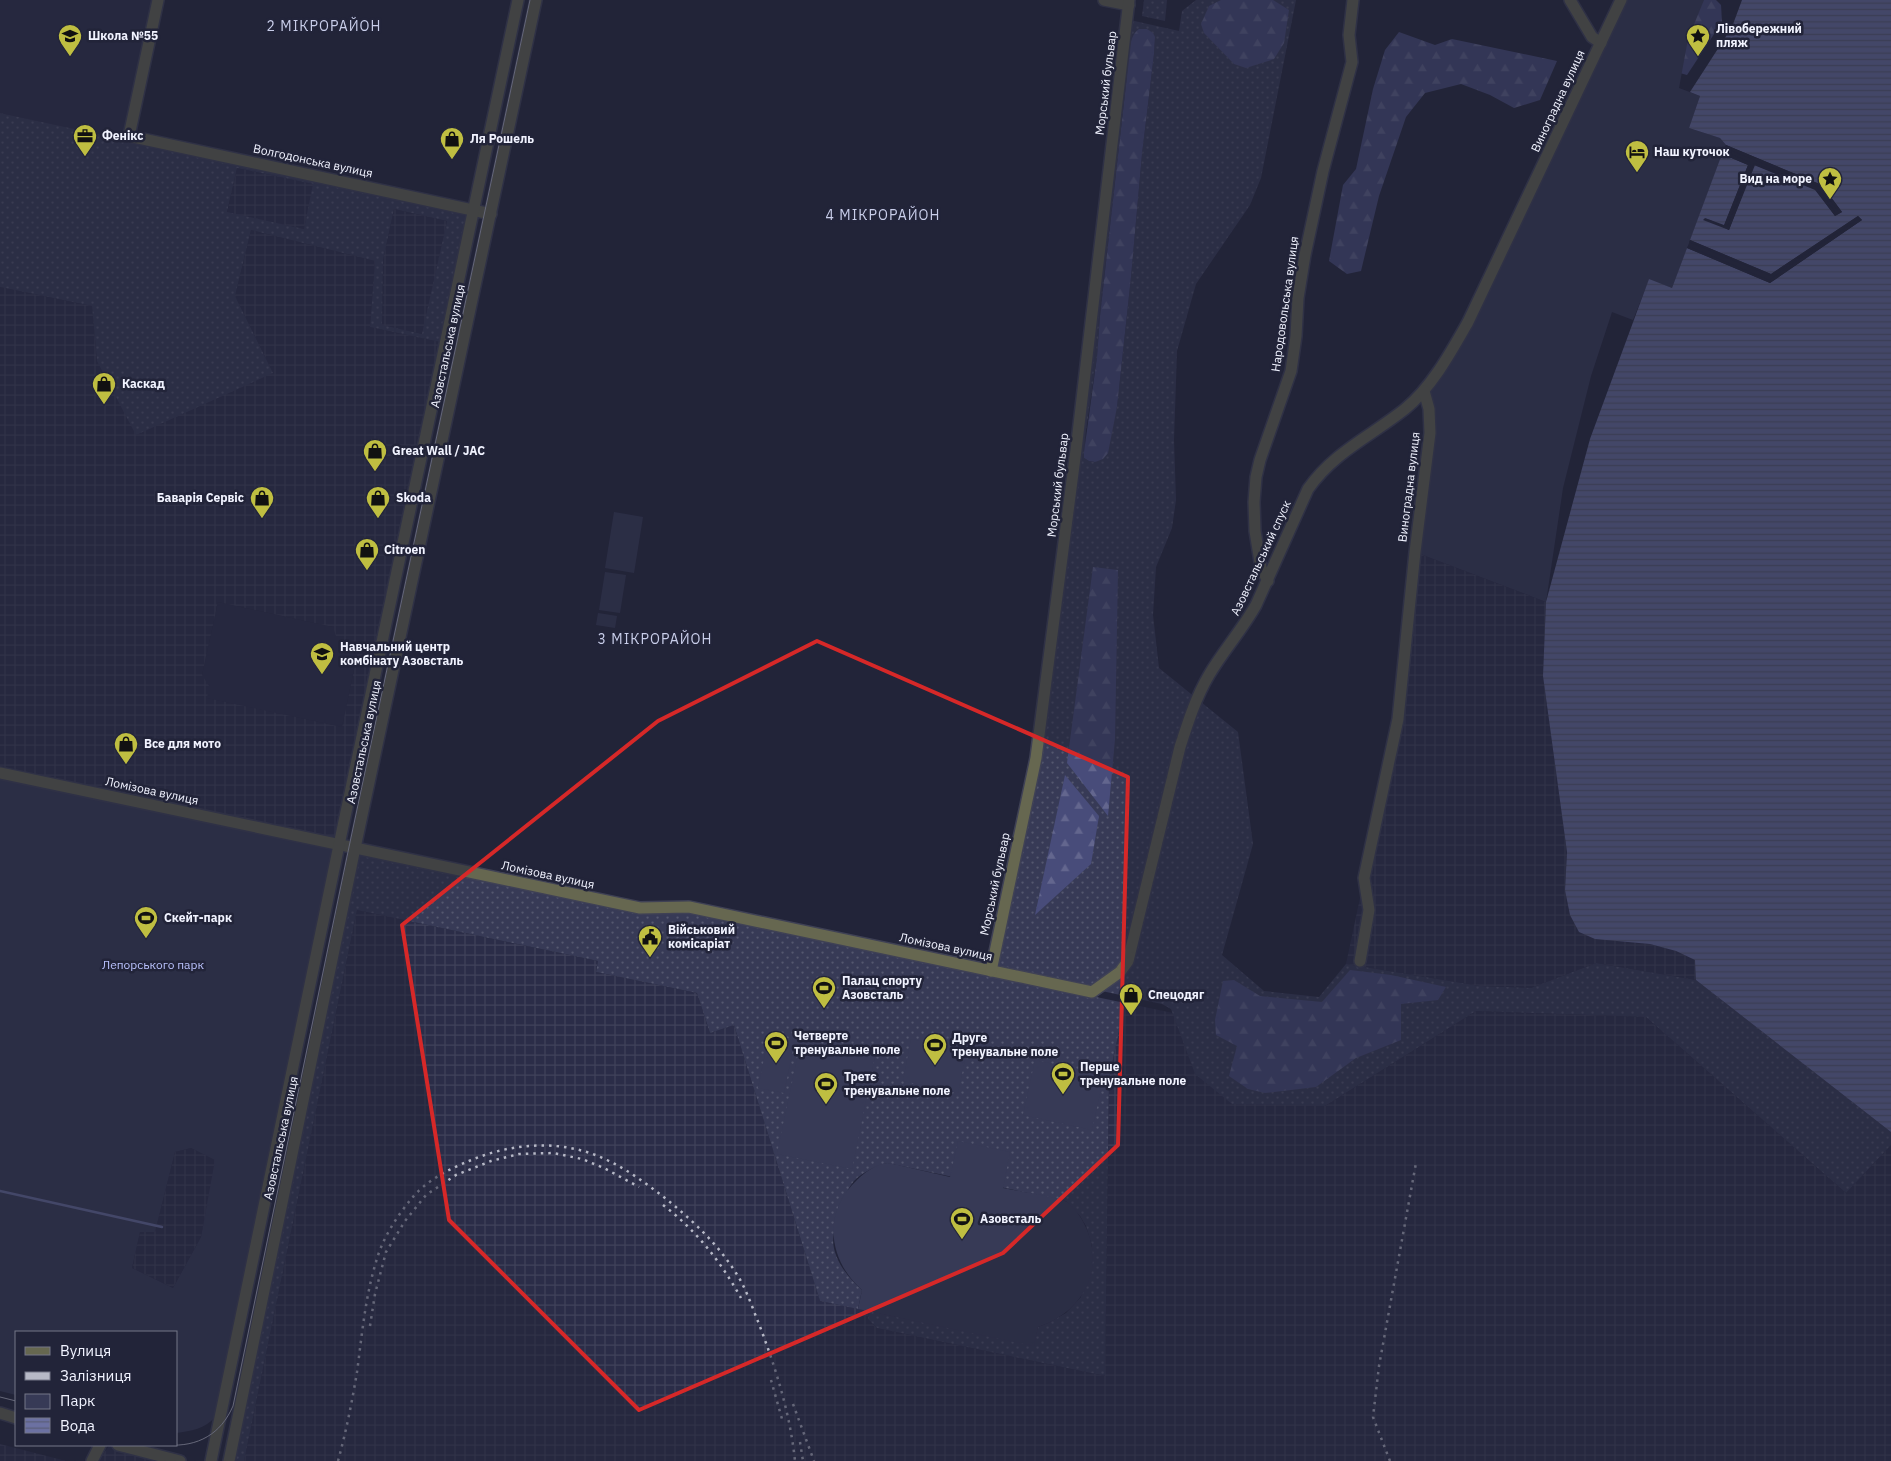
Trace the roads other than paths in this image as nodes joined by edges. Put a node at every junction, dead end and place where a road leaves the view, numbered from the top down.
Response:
1 (158, 0) edge
2 (518, 0) edge
3 (536, 0) edge
4 (1104, 0) edge
5 (1353, 0) edge
6 (1622, 0) edge
7 (1572, 1) edge
8 (1129, 3) edge
9 (1601, 43) junction
10 (474, 210) junction
11 (491, 214) junction
12 (1424, 391) junction
13 (1268, 581) junction
14 (0, 773) edge
15 (339, 845) junction
16 (355, 848) junction
17 (1360, 961) dead end
18 (991, 971) junction
19 (1092, 992) joint
20 (0, 1413) edge
21 (15, 1418) edge
22 (100, 1446) edge
23 (122, 1446) edge
24 (92, 1461) edge
25 (180, 1461) edge
26 (211, 1461) edge
27 (229, 1461) edge

1 - 10 street, Волгодонська вулиця
2 - 10 street, Азовстальська вулиця
3 - 11 street, Азовстальська вулиця
4 - 8 street
5 - 13 street, Народовольська вулиця
6 - 9 street, Виноградна вулиця
7 - 9 street
8 - 18 street, Морський бульвар
9 - 12 street, Виноградна вулиця
10 - 11 street, Волгодонська вулиця
10 - 15 street, Азовстальська вулиця
11 - 16 street, Азовстальська вулиця
12 - 13 street, Азовстальський спуск
12 - 17 street, Виноградна вулиця
13 - 19 street, Азовстальський спуск
14 - 15 street, Ломізова вулиця
15 - 16 street, Ломізова вулиця
15 - 26 street, Азовстальська вулиця
16 - 18 street, Ломізова вулиця
16 - 27 street, Азовстальська вулиця
18 - 19 street, Ломізова вулиця
20 - 21 street
22 - 24 street
23 - 25 street

